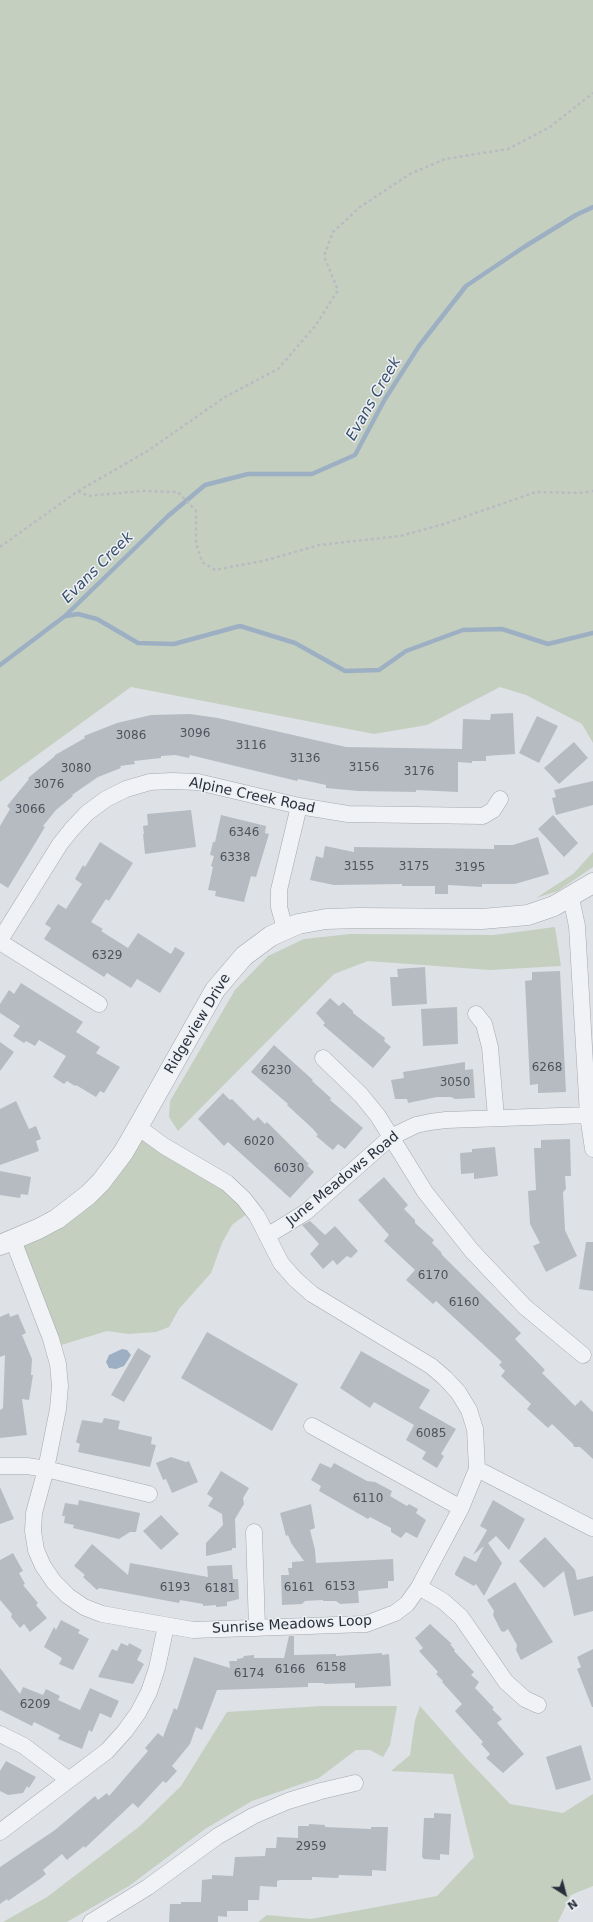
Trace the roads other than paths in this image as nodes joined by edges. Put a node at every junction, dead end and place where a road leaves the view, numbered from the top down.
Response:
1 (500, 800) dead end
2 (299, 806) junction
3 (593, 883) edge
4 (571, 898) junction
5 (285, 929) junction
6 (0, 941) edge
7 (99, 1004) dead end
8 (476, 1014) dead end
9 (323, 1058) dead end
10 (588, 1115) junction
11 (496, 1117) junction
12 (138, 1128) junction
13 (391, 1137) junction
14 (593, 1149) edge
15 (267, 1236) junction
16 (6, 1243) edge
17 (582, 1355) dead end
18 (312, 1426) dead end
19 (0, 1466) edge
20 (46, 1469) junction
21 (477, 1469) junction
22 (149, 1494) dead end
23 (461, 1508) junction
24 (592, 1528) edge
25 (254, 1532) dead end
26 (419, 1587) junction
27 (166, 1626) junction
28 (257, 1628) junction
29 (538, 1705) dead end
30 (0, 1734) edge
31 (69, 1780) junction
32 (355, 1783) dead end
33 (0, 1832) edge
34 (90, 1922) edge

1 - 2 street, Alpine Creek Road
2 - 5 street
2 - 6 street, Alpine Creek Road
3 - 4 street, Ridgeview Drive
4 - 5 street, Ridgeview Drive
4 - 10 street
5 - 12 street, Ridgeview Drive
6 - 7 street
8 - 11 street
9 - 13 street
10 - 11 street, June Meadows Road
10 - 14 street
11 - 13 street, June Meadows Road
12 - 15 street, Sunrise Meadows Loop
12 - 16 street, Ridgeview Drive
13 - 15 street, June Meadows Road
13 - 17 street
15 - 21 street, Sunrise Meadows Loop
16 - 20 street, Sunrise Meadows Loop
18 - 23 street
19 - 20 street
20 - 22 street
20 - 27 street, Sunrise Meadows Loop
21 - 23 street, Sunrise Meadows Loop
21 - 24 street
23 - 26 street, Sunrise Meadows Loop
25 - 28 street
26 - 28 street, Sunrise Meadows Loop
26 - 29 street
27 - 28 street, Sunrise Meadows Loop
27 - 31 street
30 - 31 street
31 - 33 street
32 - 34 street

